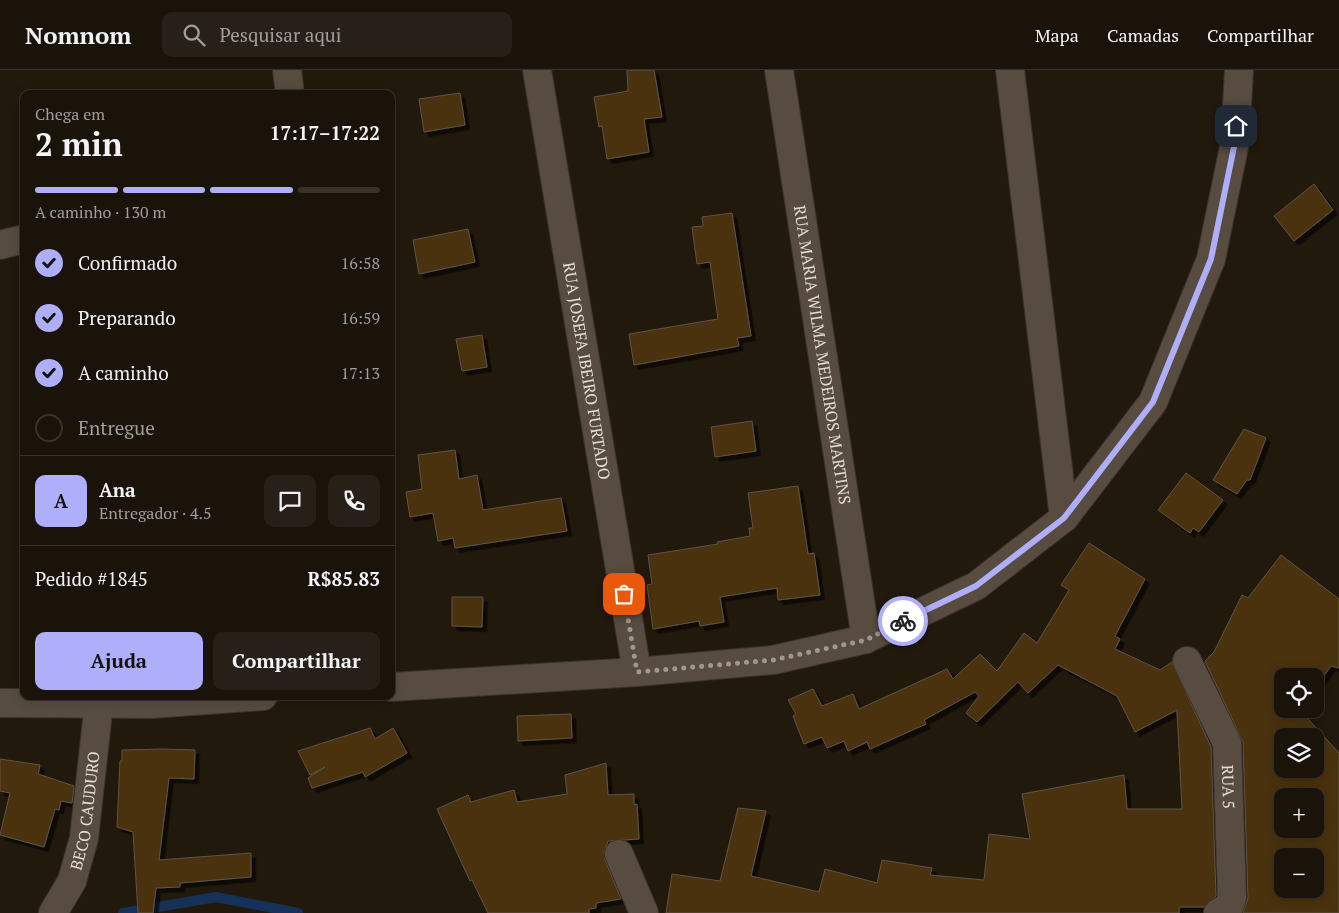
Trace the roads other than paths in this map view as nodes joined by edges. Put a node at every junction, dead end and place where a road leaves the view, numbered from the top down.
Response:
1 (287, 70) edge
2 (537, 70) edge
3 (779, 70) edge
4 (1010, 70) edge
5 (1239, 70) edge
6 (290, 90) edge
7 (20, 240) edge
8 (0, 245) edge
9 (1064, 518) junction
10 (866, 640) junction
11 (1187, 661) dead end
12 (637, 672) junction
13 (395, 687) edge
14 (207, 700) edge
15 (0, 702) edge
16 (99, 703) junction
17 (619, 854) dead end
18 (53, 913) edge
19 (644, 913) edge
20 (1218, 913) edge

1 - 6 street
2 - 12 street, RUA JOSEFA IBEIRO FURTADO
3 - 10 street, RUA MARIA WILMA MEDEIROS MARTINS
4 - 9 street
5 - 9 street
7 - 8 street
9 - 10 street
10 - 12 street
11 - 20 street, RUA 5
12 - 13 street
14 - 16 street
15 - 16 street
16 - 18 street, BECO CAUDURO
17 - 19 street

